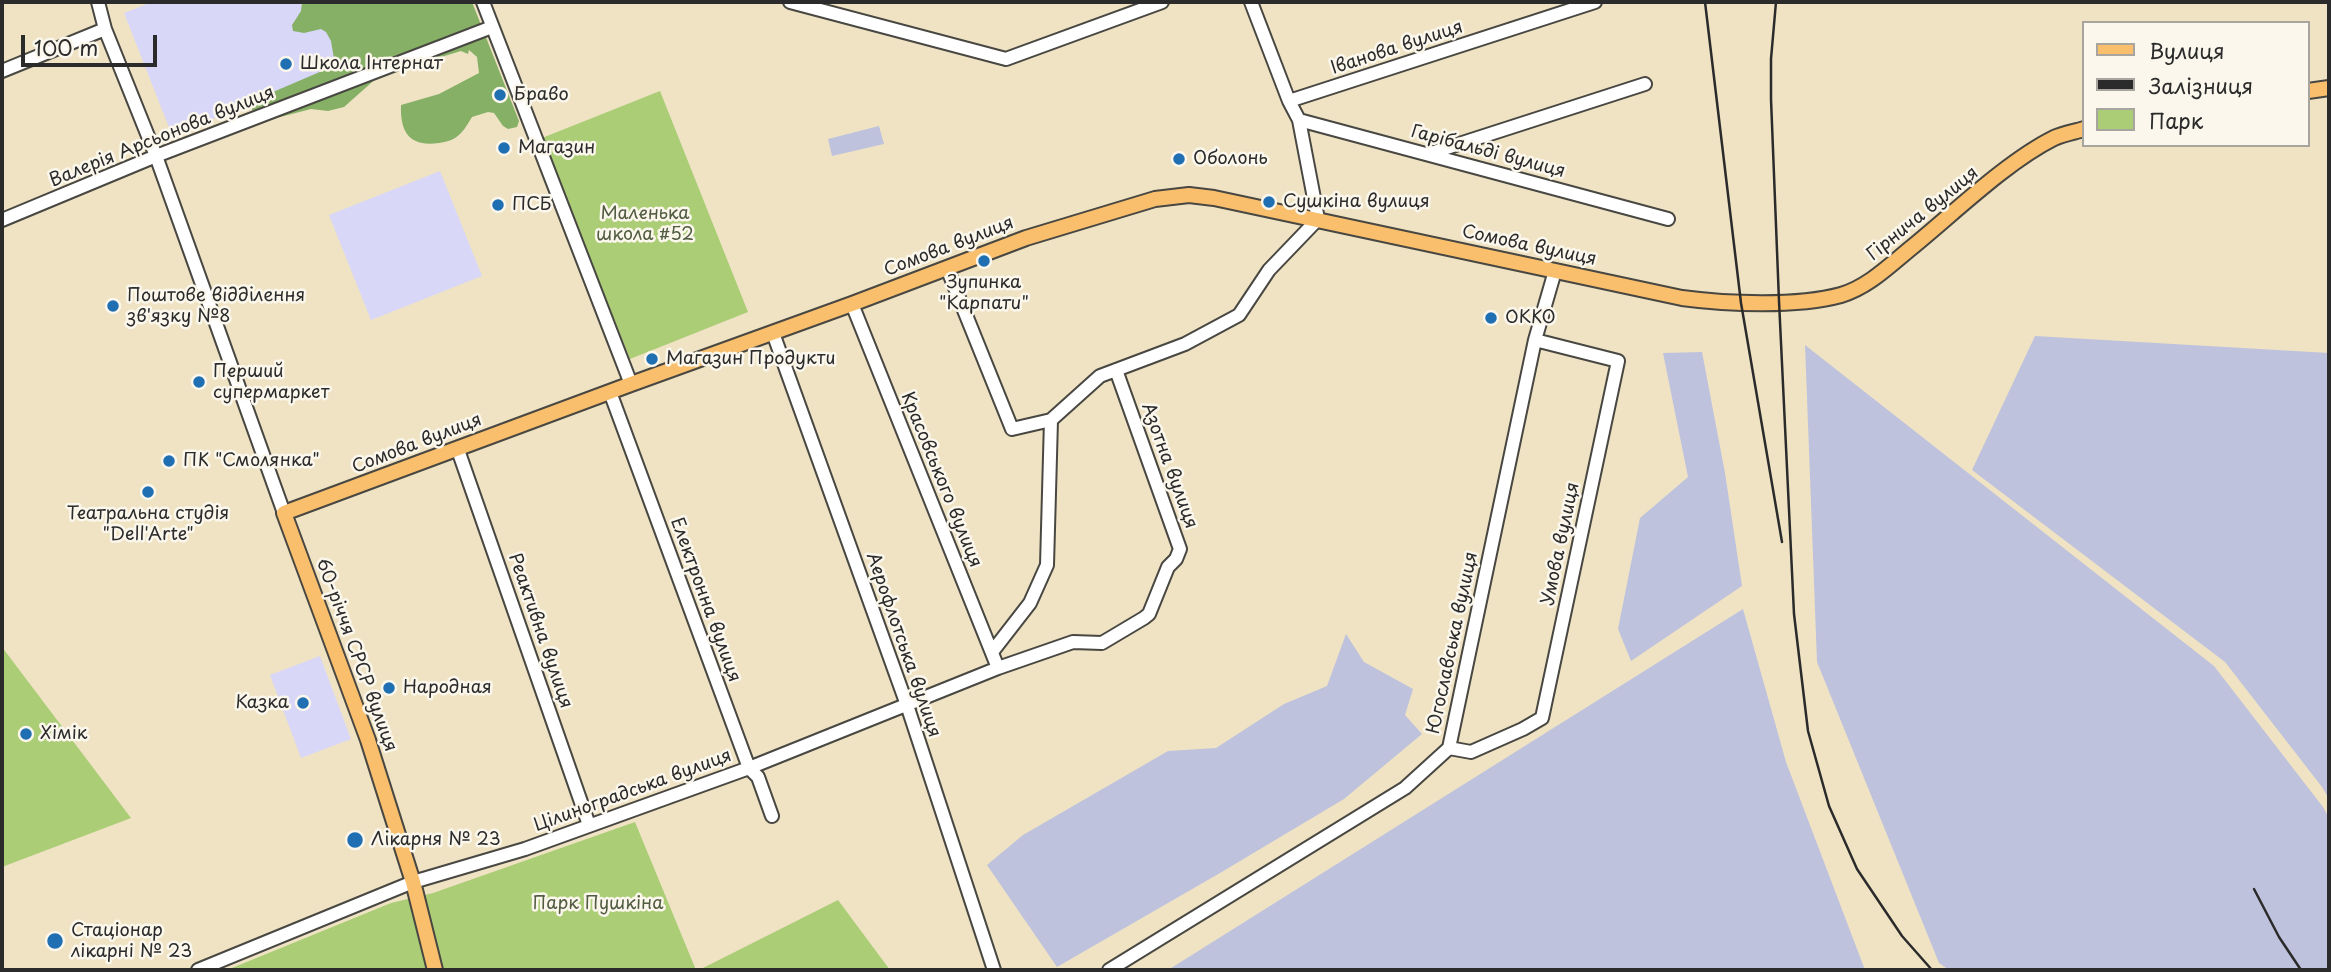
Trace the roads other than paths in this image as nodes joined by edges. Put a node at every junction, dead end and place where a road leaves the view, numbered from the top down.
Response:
1 (98, 2) edge
2 (483, 2) edge
3 (790, 2) edge
4 (1162, 2) edge
5 (1251, 2) edge
6 (1595, 2) edge
7 (826, 7) edge
8 (492, 27) junction
9 (104, 29) junction
10 (2, 71) edge
11 (1645, 84) dead end
12 (2329, 88) edge
13 (2310, 91) edge
14 (1289, 102) junction
15 (1299, 120) junction
16 (2082, 130) edge
17 (1428, 154) junction
18 (156, 156) junction
19 (1318, 219) junction
20 (1668, 219) dead end
21 (2, 220) edge
22 (947, 268) junction
23 (1555, 271) junction
24 (1651, 292) joint
25 (852, 304) junction
26 (773, 333) junction
27 (1535, 340) junction
28 (1116, 370) junction
29 (631, 384) junction
30 (610, 392) junction
31 (1051, 420) junction
32 (458, 450) junction
33 (284, 513) junction
34 (992, 652) junction
35 (998, 668) junction
36 (907, 705) junction
37 (1449, 748) junction
38 (749, 768) junction
39 (772, 816) dead end
40 (589, 824) junction
41 (413, 882) junction
42 (198, 970) edge
43 (435, 970) edge
44 (994, 970) edge
45 (1109, 970) edge

1 - 9 street, 60-річчя СРСР вулиця
2 - 8 street
3 - 7 street
4 - 7 street
5 - 14 street
6 - 14 street, Іванова вулиця
8 - 18 street, Валерія Арсьонова вулиця
8 - 29 street
9 - 10 street
9 - 18 street, 60-річчя СРСР вулиця
11 - 17 street
12 - 13 main road
14 - 15 street
15 - 17 street, Гарібальді вулиця
15 - 19 street
16 - 24 main road, Гірнича вулиця
17 - 20 street, Гарібальді вулиця
18 - 21 street, Валерія Арсьонова вулиця
18 - 33 street, 60-річчя СРСР вулиця
19 - 22 main road, Сомова вулиця
19 - 23 main road, Сомова вулиця
19 - 28 street
22 - 25 main road, Сомова вулиця
22 - 31 street
23 - 24 main road, Сомова вулиця
23 - 27 street, Югославська вулиця
25 - 26 main road, Сомова вулиця
25 - 34 street, Красовського вулиця
26 - 29 main road, Сомова вулиця
26 - 36 street, Аерофлотська вулиця
27 - 37 street, Югославська вулиця
27 - 37 street, Умова вулиця
28 - 31 street
28 - 35 street, Азотна вулиця
29 - 30 main road, Сомова вулиця
30 - 32 main road, Сомова вулиця
30 - 38 street, Електронна вулиця
31 - 34 street
32 - 33 main road, Сомова вулиця
32 - 40 street, Реактивна вулиця
33 - 41 main road, 60-річчя СРСР вулиця
34 - 35 street, Красовського вулиця
35 - 36 street, Цілиноградська вулиця
36 - 38 street, Цілиноградська вулиця
36 - 44 street, Аерофлотська вулиця
37 - 45 street, Югославська вулиця
38 - 39 street, Електронна вулиця
38 - 40 street, Цілиноградська вулиця
40 - 41 street, Цілиноградська вулиця
41 - 42 street, Цілиноградська вулиця
41 - 43 main road, 60-річчя СРСР вулиця

